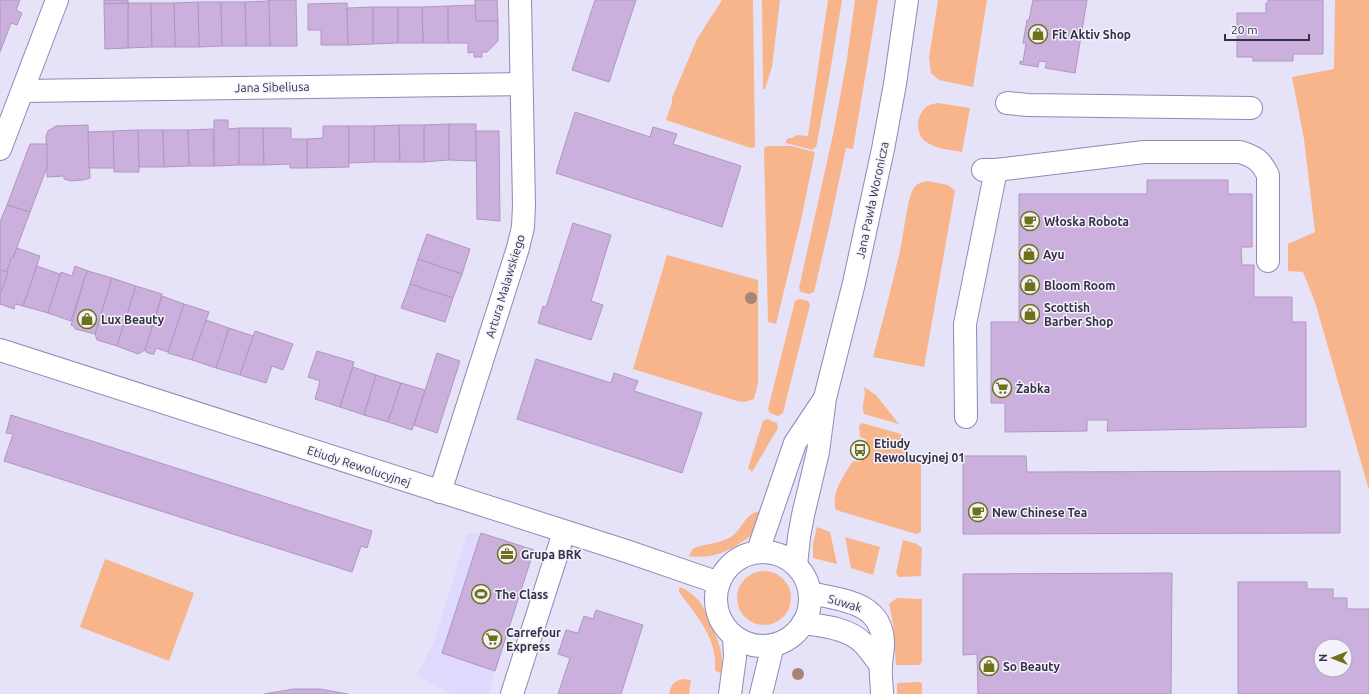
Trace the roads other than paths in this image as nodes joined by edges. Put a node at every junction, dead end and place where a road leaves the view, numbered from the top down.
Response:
1 (57, 0) edge
2 (520, 0) edge
3 (907, 0) edge
4 (521, 84) junction
5 (23, 91) junction
6 (1007, 103) dead end
7 (1251, 108) dead end
8 (0, 149) edge
9 (1268, 261) dead end
10 (0, 350) edge
11 (825, 398) junction
12 (966, 417) dead end
13 (440, 492) junction
14 (564, 532) junction
15 (758, 551) junction
16 (796, 565) junction
17 (718, 583) junction
18 (810, 592) junction
19 (803, 623) junction
20 (734, 636) junction
21 (772, 645) junction
22 (881, 666) junction
23 (512, 694) edge
24 (730, 694) edge
25 (761, 694) edge
26 (882, 694) edge

1 - 5 street
2 - 4 street, Artura Malawskiego
3 - 11 street, Jana Pawła Woronicza
4 - 5 street, Jana Sibeliusa
4 - 13 street, Artura Malawskiego
5 - 8 street
6 - 7 street
9 - 12 street
10 - 13 street, Etiudy Rewolucyjnej
11 - 15 street, Jana Pawła Woronicza
11 - 16 street, Jana Pawła Woronicza
13 - 14 street, Etiudy Rewolucyjnej
14 - 17 street, Etiudy Rewolucyjnej
14 - 23 street
15 - 16 street
15 - 17 street
16 - 18 street
17 - 20 street
18 - 19 street
18 - 22 street, Suwak
19 - 21 street
19 - 22 street
20 - 21 street
20 - 24 street
21 - 25 street
22 - 26 street, Suwak

